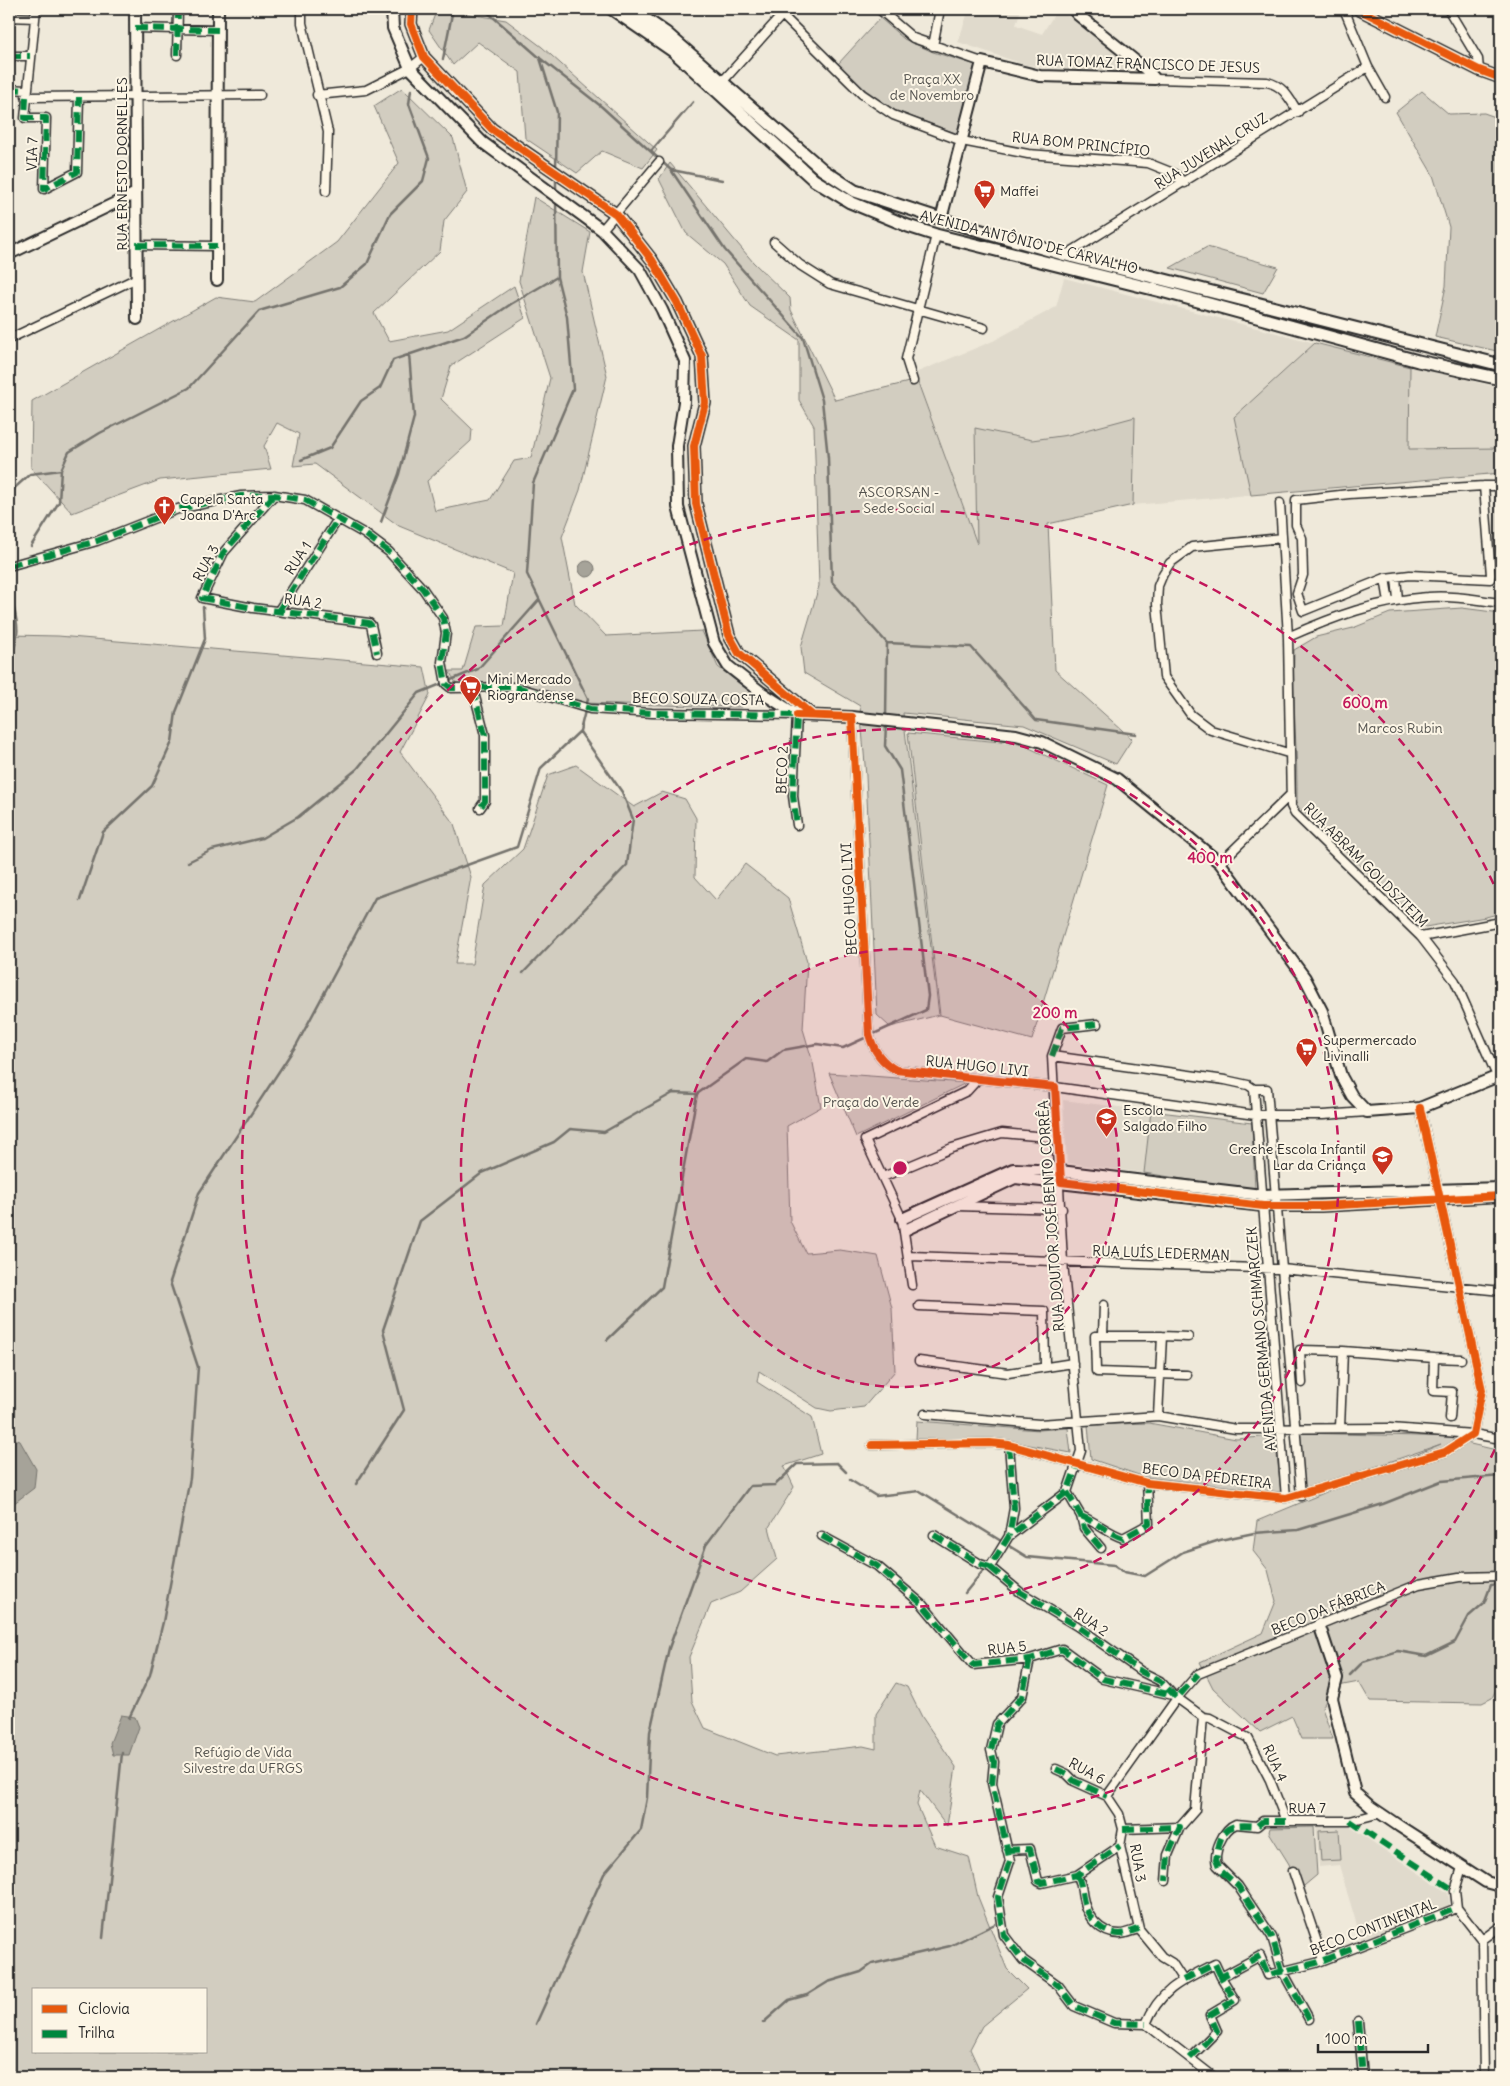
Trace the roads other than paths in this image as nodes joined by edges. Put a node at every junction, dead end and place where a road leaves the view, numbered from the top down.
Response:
1 (36, 9) edge
2 (135, 9) edge
3 (178, 9) edge
4 (218, 9) edge
5 (302, 9) edge
6 (392, 9) edge
7 (412, 9) edge
8 (612, 9) edge
9 (631, 9) edge
10 (776, 9) edge
11 (879, 9) edge
12 (940, 9) edge
13 (1073, 9) edge
14 (1344, 9) edge
15 (1358, 9) edge
16 (1448, 9) edge
17 (782, 15) junction
18 (9, 17) edge
19 (35, 18) junction
20 (135, 28) junction
21 (178, 29) junction
22 (218, 30) junction
23 (933, 46) junction
24 (177, 55) dead end
25 (9, 56) edge
26 (30, 56) junction
27 (424, 57) junction
28 (982, 62) junction
29 (1368, 67) junction
30 (410, 68) junction
31 (1479, 70) junction
32 (1501, 78) edge
33 (1155, 79) junction
34 (723, 81) junction
35 (9, 89) edge
36 (26, 93) junction
37 (260, 94) dead end
38 (217, 95) junction
39 (317, 95) junction
40 (79, 97) junction
41 (135, 97) junction
42 (1385, 97) dead end
43 (1298, 112) junction
44 (962, 140) junction
45 (659, 162) dead end
46 (1185, 183) junction
47 (326, 191) dead end
48 (136, 193) junction
49 (616, 214) junction
50 (940, 219) junction
51 (959, 224) junction
52 (602, 230) junction
53 (920, 230) junction
54 (936, 235) junction
55 (774, 242) dead end
56 (136, 245) junction
57 (217, 246) junction
58 (9, 254) edge
59 (1066, 255) junction
60 (137, 278) junction
61 (217, 280) dead end
62 (677, 302) junction
63 (662, 310) junction
64 (916, 310) junction
65 (137, 318) dead end
66 (984, 328) dead end
67 (9, 339) edge
68 (1409, 341) junction
69 (1422, 344) junction
70 (1405, 357) junction
71 (1418, 360) junction
72 (1501, 365) edge
73 (1501, 379) edge
74 (913, 381) dead end
75 (677, 446) junction
76 (694, 446) junction
77 (1484, 486) junction
78 (1501, 486) edge
79 (274, 495) junction
80 (1280, 503) dead end
81 (338, 519) junction
82 (1282, 538) junction
83 (9, 566) edge
84 (1396, 577) junction
85 (1385, 578) junction
86 (202, 598) joint
87 (1398, 600) junction
88 (1388, 602) junction
89 (1501, 603) edge
90 (279, 610) junction
91 (1288, 637) junction
92 (377, 653) dead end
93 (473, 689) junction
94 (797, 715) junction
95 (812, 715) junction
96 (852, 717) junction
97 (1288, 753) junction
98 (1289, 796) junction
99 (480, 808) dead end
100 (797, 825) dead end
101 (1220, 863) junction
102 (1501, 922) edge
103 (1421, 937) junction
104 (1097, 1024) dead end
105 (1052, 1056) junction
106 (896, 1070) joint
107 (1499, 1075) edge
108 (977, 1080) junction
109 (1055, 1087) junction
110 (1254, 1089) junction
111 (1420, 1108) junction
112 (1367, 1112) junction
113 (1255, 1115) junction
114 (1269, 1116) junction
115 (1058, 1138) junction
116 (1060, 1176) junction
117 (882, 1178) junction
118 (1501, 1188) edge
119 (1439, 1194) junction
120 (1276, 1195) junction
121 (1501, 1196) edge
122 (1262, 1201) junction
123 (957, 1206) junction
124 (1277, 1206) junction
125 (1062, 1209) junction
126 (902, 1219) junction
127 (905, 1230) junction
128 (910, 1256) junction
129 (1063, 1262) junction
130 (1282, 1269) junction
131 (1268, 1270) junction
132 (912, 1284) dead end
133 (1459, 1286) junction
134 (1501, 1291) edge
135 (1104, 1305) dead end
136 (919, 1306) dead end
137 (1103, 1335) junction
138 (1162, 1336) junction
139 (1188, 1337) dead end
140 (1342, 1351) junction
141 (1434, 1358) junction
142 (1462, 1359) dead end
143 (919, 1361) dead end
144 (1073, 1363) junction
145 (1045, 1366) junction
146 (1160, 1374) junction
147 (1187, 1375) dead end
148 (1302, 1382) dead end
149 (925, 1414) dead end
150 (1158, 1416) junction
151 (1450, 1418) dead end
152 (1079, 1420) junction
153 (1295, 1428) junction
154 (1340, 1428) junction
155 (1281, 1429) junction
156 (1473, 1434) junction
157 (1501, 1439) edge
158 (872, 1445) dead end
159 (1009, 1445) junction
160 (1078, 1463) junction
161 (1147, 1483) junction
162 (1067, 1492) junction
163 (1301, 1496) junction
164 (1286, 1498) junction
165 (1081, 1516) junction
166 (934, 1535) dead end
167 (822, 1536) dead end
168 (1009, 1536) junction
169 (1101, 1548) dead end
170 (989, 1567) junction
171 (1501, 1576) edge
172 (1319, 1624) junction
173 (1030, 1659) junction
174 (1175, 1697) junction
175 (1202, 1717) junction
176 (1056, 1769) dead end
177 (1107, 1796) junction
178 (1381, 1813) junction
179 (1286, 1821) junction
180 (1180, 1827) junction
181 (1123, 1830) junction
182 (1120, 1846) junction
183 (1006, 1850) junction
184 (1462, 1867) junction
185 (1293, 1871) dead end
186 (1078, 1875) junction
187 (1166, 1881) dead end
188 (1501, 1886) edge
189 (1457, 1908) junction
190 (1501, 1926) edge
191 (1139, 1929) junction
192 (1482, 1940) junction
193 (1323, 1960) junction
194 (1282, 1970) junction
195 (1222, 1977) junction
196 (1183, 1980) junction
197 (1309, 2019) dead end
198 (1358, 2020) dead end
199 (1146, 2024) junction
200 (1190, 2058) junction
201 (1214, 2077) edge
202 (1362, 2077) edge
203 (1484, 2077) edge

1 - 19 street
2 - 20 street, RUA ERNESTO DORNELLES
3 - 21 street
4 - 22 street
5 - 39 street
6 - 30 street
7 - 27 street
8 - 53 main road, AVENIDA ANTÔNIO DE CARVALHO
9 - 34 main road, AVENIDA ANTÔNIO DE CARVALHO
10 - 17 street, RUA BOM PRINCÍPIO
11 - 23 street, RUA TOMAZ FRANCISCO DE JESUS
12 - 23 street
13 - 33 street
14 - 29 street
15 - 31 street
16 - 31 street
17 - 34 street
17 - 44 street, RUA BOM PRINCÍPIO
18 - 19 street
19 - 26 street
20 - 21 street
20 - 41 street, RUA ERNESTO DORNELLES
21 - 22 street
21 - 24 street
22 - 38 street
23 - 28 street, RUA TOMAZ FRANCISCO DE JESUS
25 - 26 street
26 - 36 street
27 - 30 street
27 - 49 street
28 - 33 street, RUA TOMAZ FRANCISCO DE JESUS
28 - 44 street
29 - 42 street
29 - 43 street, RUA JUVENAL CRUZ
30 - 39 street
30 - 52 street
31 - 32 street
33 - 43 street, RUA TOMAZ FRANCISCO DE JESUS
34 - 50 main road, AVENIDA ANTÔNIO DE CARVALHO
35 - 36 street
36 - 40 street
36 - 40 street, VIA 7
37 - 38 street
38 - 41 street
38 - 57 street
39 - 47 street
40 - 41 street
41 - 48 street, RUA ERNESTO DORNELLES
43 - 46 street, RUA JUVENAL CRUZ
44 - 46 street, RUA BOM PRINCÍPIO
44 - 50 street
45 - 49 street
46 - 59 street, RUA JUVENAL CRUZ
48 - 56 street, RUA ERNESTO DORNELLES
48 - 58 street
49 - 52 street
49 - 62 street
50 - 51 main road, AVENIDA ANTÔNIO DE CARVALHO
50 - 53 main road
51 - 54 main road
51 - 59 main road, AVENIDA ANTÔNIO DE CARVALHO
52 - 63 street
53 - 54 main road, AVENIDA ANTÔNIO DE CARVALHO
54 - 64 street
54 - 70 main road, AVENIDA ANTÔNIO DE CARVALHO
55 - 64 street
56 - 57 street
56 - 60 street, RUA ERNESTO DORNELLES
57 - 61 street
59 - 68 main road, AVENIDA ANTÔNIO DE CARVALHO
60 - 65 street, RUA ERNESTO DORNELLES
60 - 67 street
62 - 63 street
62 - 76 street
63 - 75 street
64 - 66 street
64 - 74 street
68 - 69 main road, AVENIDA ANTÔNIO DE CARVALHO
68 - 70 main road
69 - 71 main road
69 - 72 main road, AVENIDA ANTÔNIO DE CARVALHO
70 - 71 main road, AVENIDA ANTÔNIO DE CARVALHO
71 - 73 main road, AVENIDA ANTÔNIO DE CARVALHO
75 - 76 street
75 - 94 street
76 - 95 street
77 - 78 street
77 - 84 street
77 - 85 street
79 - 81 street, BECO SOUZA COSTA
79 - 83 street, BECO SOUZA COSTA
79 - 86 street, RUA 3
80 - 82 street, RUA ABRAM GOLDSZTEIM
81 - 90 street, RUA 1
81 - 93 street, BECO SOUZA COSTA
82 - 91 street, RUA ABRAM GOLDSZTEIM
82 - 97 street
84 - 85 street
84 - 87 street
85 - 88 street
86 - 90 street, RUA 2
87 - 88 street
87 - 89 street
88 - 91 street
90 - 92 street, RUA 2
91 - 97 street, RUA ABRAM GOLDSZTEIM
93 - 94 street, BECO SOUZA COSTA
93 - 99 street
94 - 95 street, BECO SOUZA COSTA
94 - 100 street, BECO 2
95 - 96 street, BECO SOUZA COSTA
96 - 101 street, BECO SOUZA COSTA
96 - 106 street, BECO HUGO LIVI
97 - 98 street, RUA ABRAM GOLDSZTEIM
98 - 101 street
98 - 103 street, RUA ABRAM GOLDSZTEIM
101 - 112 street, BECO SOUZA COSTA
102 - 103 street
103 - 107 street, RUA ABRAM GOLDSZTEIM
104 - 105 street
105 - 109 street, RUA DOUTOR JOSÉ BENTO CORRÊA
105 - 110 street
106 - 108 street, RUA HUGO LIVI
107 - 111 street
108 - 109 street, RUA HUGO LIVI
108 - 117 street
109 - 113 street, RUA HUGO LIVI
109 - 115 street, RUA DOUTOR JOSÉ BENTO CORRÊA
110 - 113 street, AVENIDA GERMANO SCHMARCZEK
110 - 114 street, AVENIDA GERMANO SCHMARCZEK
111 - 112 street
111 - 119 street
112 - 114 street, RUA HUGO LIVI
113 - 114 street, RUA HUGO LIVI
113 - 122 street, AVENIDA GERMANO SCHMARCZEK
114 - 120 street, AVENIDA GERMANO SCHMARCZEK
115 - 116 street, RUA DOUTOR JOSÉ BENTO CORRÊA
115 - 117 street
116 - 122 street
116 - 123 street
116 - 125 street, RUA DOUTOR JOSÉ BENTO CORRÊA
116 - 126 street
117 - 126 street
118 - 119 street
119 - 120 street
119 - 121 street
119 - 124 street
119 - 133 street
120 - 122 street
120 - 124 street, AVENIDA GERMANO SCHMARCZEK
122 - 124 street
122 - 131 street, AVENIDA GERMANO SCHMARCZEK
123 - 125 street
123 - 127 street
124 - 130 street, AVENIDA GERMANO SCHMARCZEK
125 - 129 street, RUA DOUTOR JOSÉ BENTO CORRÊA
126 - 127 street
127 - 128 street
128 - 129 street, RUA LUÍS LEDERMAN
128 - 132 street
129 - 131 street, RUA LUÍS LEDERMAN
129 - 144 street, RUA DOUTOR JOSÉ BENTO CORRÊA
130 - 131 street, RUA LUÍS LEDERMAN
130 - 133 street, RUA LUÍS LEDERMAN
130 - 153 street, AVENIDA GERMANO SCHMARCZEK
131 - 155 street, AVENIDA GERMANO SCHMARCZEK
133 - 134 street, RUA LUÍS LEDERMAN
133 - 156 street
135 - 137 street
136 - 145 street
137 - 138 street
137 - 146 street
138 - 139 street
138 - 146 street
140 - 141 street
140 - 148 street
140 - 154 street
141 - 142 street
141 - 151 street
143 - 145 street
144 - 145 street
144 - 152 street, RUA DOUTOR JOSÉ BENTO CORRÊA
146 - 147 street
146 - 150 street
149 - 152 street
150 - 152 street
150 - 155 street
152 - 160 street, RUA DOUTOR JOSÉ BENTO CORRÊA
153 - 154 street
153 - 155 street
153 - 163 street, AVENIDA GERMANO SCHMARCZEK
154 - 156 street
155 - 164 street, AVENIDA GERMANO SCHMARCZEK
156 - 157 street
156 - 163 street, BECO DA PEDREIRA
158 - 159 street, BECO DA PEDREIRA
159 - 160 street, BECO DA PEDREIRA
159 - 168 street
160 - 161 street, BECO DA PEDREIRA
160 - 162 street
161 - 164 street, BECO DA PEDREIRA
161 - 165 street
162 - 165 street
162 - 168 street
163 - 164 street, BECO DA PEDREIRA
165 - 169 street
166 - 170 street, RUA 2
167 - 173 street, RUA 5
168 - 170 street
170 - 174 street, RUA 2
171 - 172 street, BECO DA FÁBRICA
172 - 174 street, BECO DA FÁBRICA
172 - 178 street
173 - 174 street, RUA 5
173 - 183 street
174 - 175 street, RUA 4
174 - 177 street
175 - 179 street, RUA 4
175 - 180 street
176 - 177 street, RUA 6
177 - 181 street, RUA 3
178 - 179 street, RUA 7
178 - 184 street
179 - 194 street, RUA 7
180 - 181 street
180 - 187 street
181 - 182 street, RUA 3
182 - 186 street
182 - 191 street, RUA 3
183 - 186 street
183 - 199 street
184 - 188 street
184 - 189 street
185 - 193 street
186 - 191 street
189 - 192 street
189 - 193 street, BECO CONTINENTAL
190 - 192 street
191 - 196 street, RUA 3
192 - 203 street
193 - 194 street, BECO CONTINENTAL
194 - 195 street, BECO CONTINENTAL
194 - 197 street
195 - 196 street
195 - 200 street
196 - 199 street
198 - 202 street
199 - 200 street
200 - 201 street

